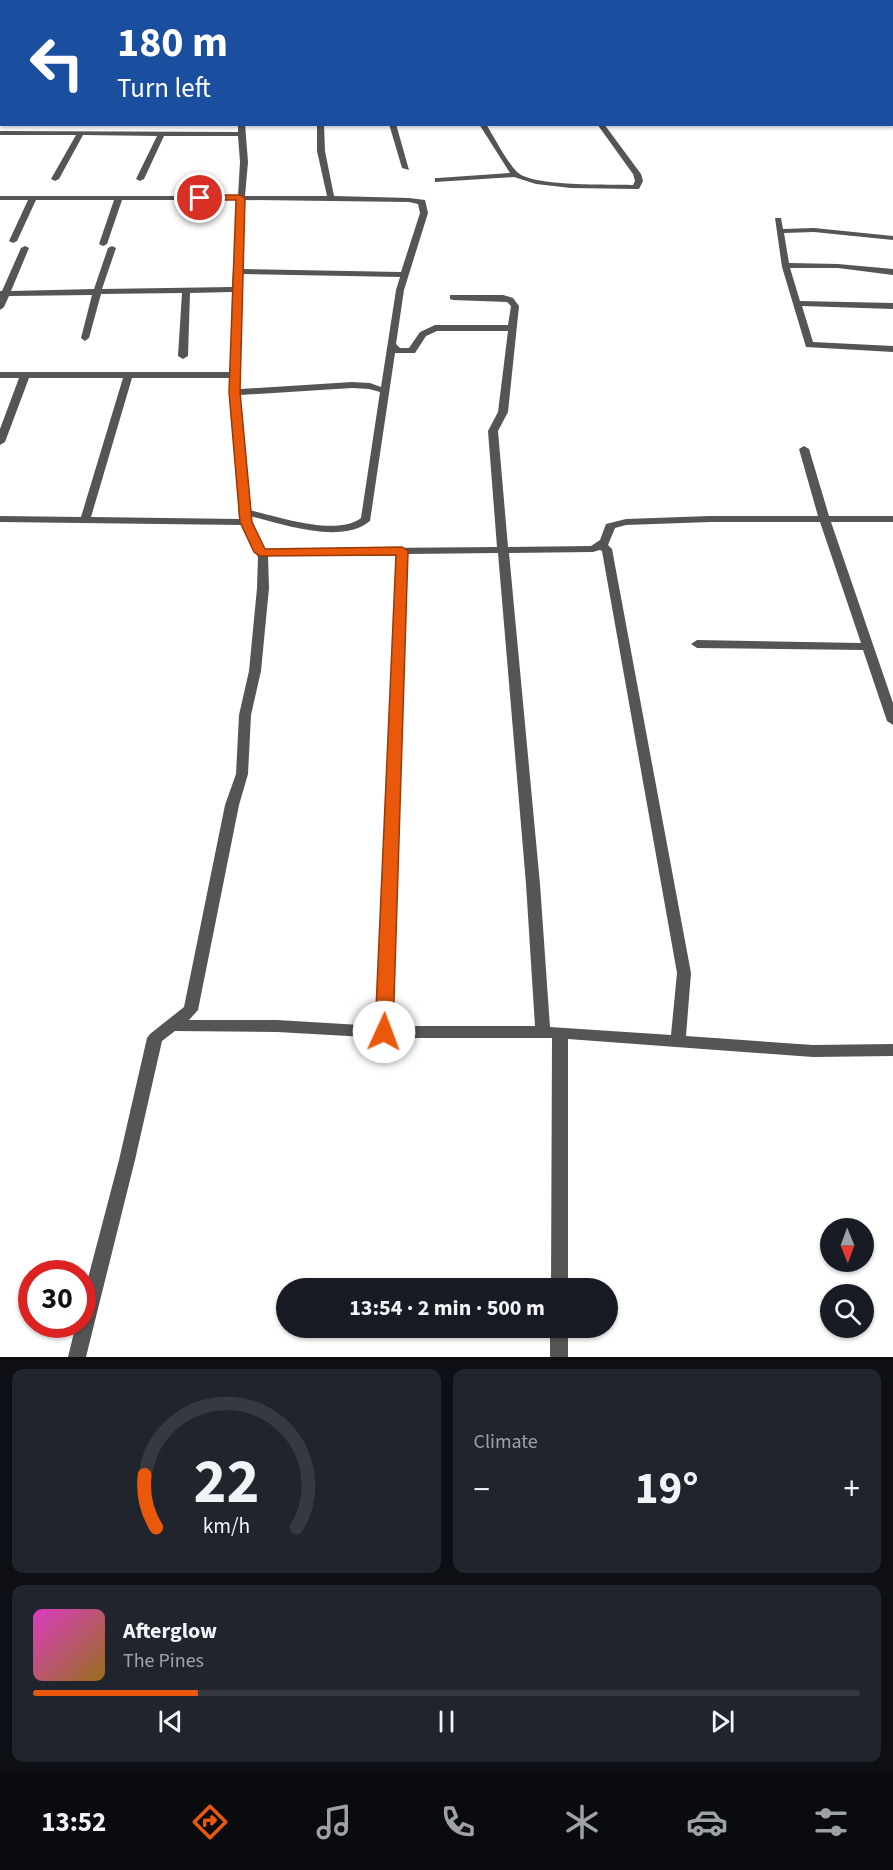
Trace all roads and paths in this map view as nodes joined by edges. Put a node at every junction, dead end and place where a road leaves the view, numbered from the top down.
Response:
1 (320, 126) edge
2 (393, 126) edge
3 (483, 126) edge
4 (601, 126) edge
5 (241, 130) edge
6 (0, 134) edge
7 (80, 134) junction
8 (161, 134) junction
9 (405, 168) dead end
10 (515, 175) junction
11 (55, 179) dead end
12 (141, 179) dead end
13 (438, 180) dead end
14 (424, 190) dead end
15 (0, 198) edge
16 (33, 198) junction
17 (119, 198) junction
18 (240, 198) junction
19 (331, 198) junction
20 (423, 204) junction
21 (778, 220) dead end
22 (780, 231) junction
23 (893, 238) edge
24 (13, 241) dead end
25 (26, 248) dead end
26 (786, 265) junction
27 (237, 270) junction
28 (893, 272) edge
29 (405, 275) junction
30 (236, 289) junction
31 (186, 290) junction
32 (97, 292) junction
33 (2, 294) edge
34 (453, 297) dead end
35 (796, 303) junction
36 (893, 306) edge
37 (0, 307) edge
38 (513, 328) junction
39 (85, 338) dead end
40 (392, 345) junction
41 (893, 349) edge
42 (183, 356) dead end
43 (0, 375) edge
44 (25, 375) junction
45 (128, 375) junction
46 (234, 375) junction
47 (385, 391) junction
48 (235, 392) junction
49 (0, 442) edge
50 (804, 449) dead end
51 (245, 517) junction
52 (0, 519) edge
53 (893, 519) edge
54 (85, 520) junction
55 (825, 520) junction
56 (601, 546) junction
57 (504, 550) junction
58 (402, 551) junction
59 (260, 552) junction
60 (697, 644) dead end
61 (868, 647) junction
62 (893, 721) edge
63 (171, 1025) junction
64 (384, 1032) junction
65 (543, 1032) junction
66 (560, 1034) junction
67 (678, 1042) junction
68 (893, 1050) edge
69 (559, 1278) edge
70 (559, 1338) edge
71 (77, 1357) edge
72 (559, 1357) edge

1 - 19 street
2 - 9 street
3 - 10 street
4 - 10 street
5 - 8 street
5 - 18 street
6 - 7 street
7 - 8 street
7 - 11 street
8 - 12 street
10 - 13 street
14 - 20 street
15 - 16 street
16 - 17 street
16 - 24 street
17 - 18 street
17 - 32 street
18 - 19 street
18 - 27 street
19 - 20 street
20 - 29 street
21 - 22 street
22 - 23 street
22 - 26 street
25 - 33 street
26 - 28 street
26 - 35 street
27 - 29 street
27 - 30 street
29 - 40 street
30 - 31 street
30 - 46 street
31 - 32 street
31 - 42 street
32 - 33 street
32 - 39 street
33 - 37 street
34 - 38 street
35 - 36 street
35 - 41 street
38 - 40 street
38 - 57 street
40 - 47 street
43 - 44 street
44 - 45 street
44 - 49 street
45 - 46 street
45 - 54 street
46 - 48 street
47 - 48 street
47 - 51 street
48 - 51 street
50 - 55 street
51 - 54 street
51 - 59 street
52 - 54 street
53 - 55 street
55 - 56 street
55 - 61 street
56 - 57 street
56 - 67 street
57 - 58 street
57 - 65 street
58 - 59 street
58 - 64 street
59 - 63 street
60 - 61 street
61 - 62 street
63 - 64 street
63 - 71 street
64 - 65 street
65 - 66 street
66 - 67 street
66 - 69 street
67 - 68 street
70 - 72 street

